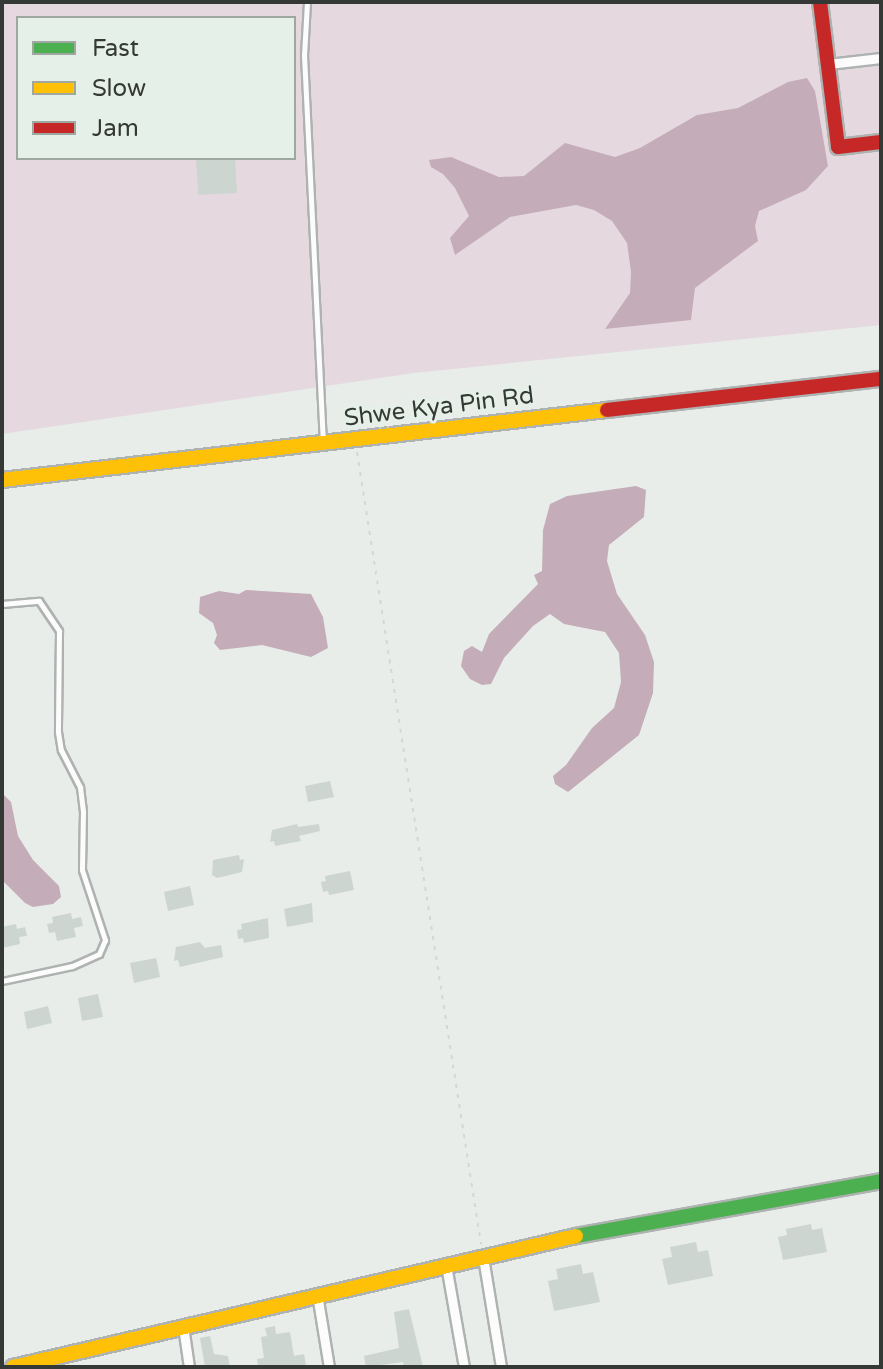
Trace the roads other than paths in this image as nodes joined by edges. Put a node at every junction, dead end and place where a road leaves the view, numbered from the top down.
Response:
1 (307, 2) edge
2 (820, 2) edge
3 (881, 58) edge
4 (828, 64) junction
5 (881, 142) edge
6 (881, 379) edge
7 (323, 445) junction
8 (2, 480) edge
9 (2, 604) edge
10 (2, 981) edge
11 (881, 1181) edge
12 (483, 1257) junction
13 (446, 1265) junction
14 (317, 1294) junction
15 (183, 1326) junction
16 (13, 1367) edge
17 (189, 1367) edge
18 (329, 1367) edge
19 (464, 1367) edge
20 (501, 1367) edge

1 - 7 lane
2 - 4 street
3 - 4 street
4 - 5 street
6 - 7 street, Shwe Kya Pin Rd
7 - 8 street, Shwe Kya Pin Rd
9 - 10 lane
11 - 12 street
12 - 13 street
12 - 20 street
13 - 14 street
13 - 19 street
14 - 15 street
14 - 18 street
15 - 16 street
15 - 17 street

